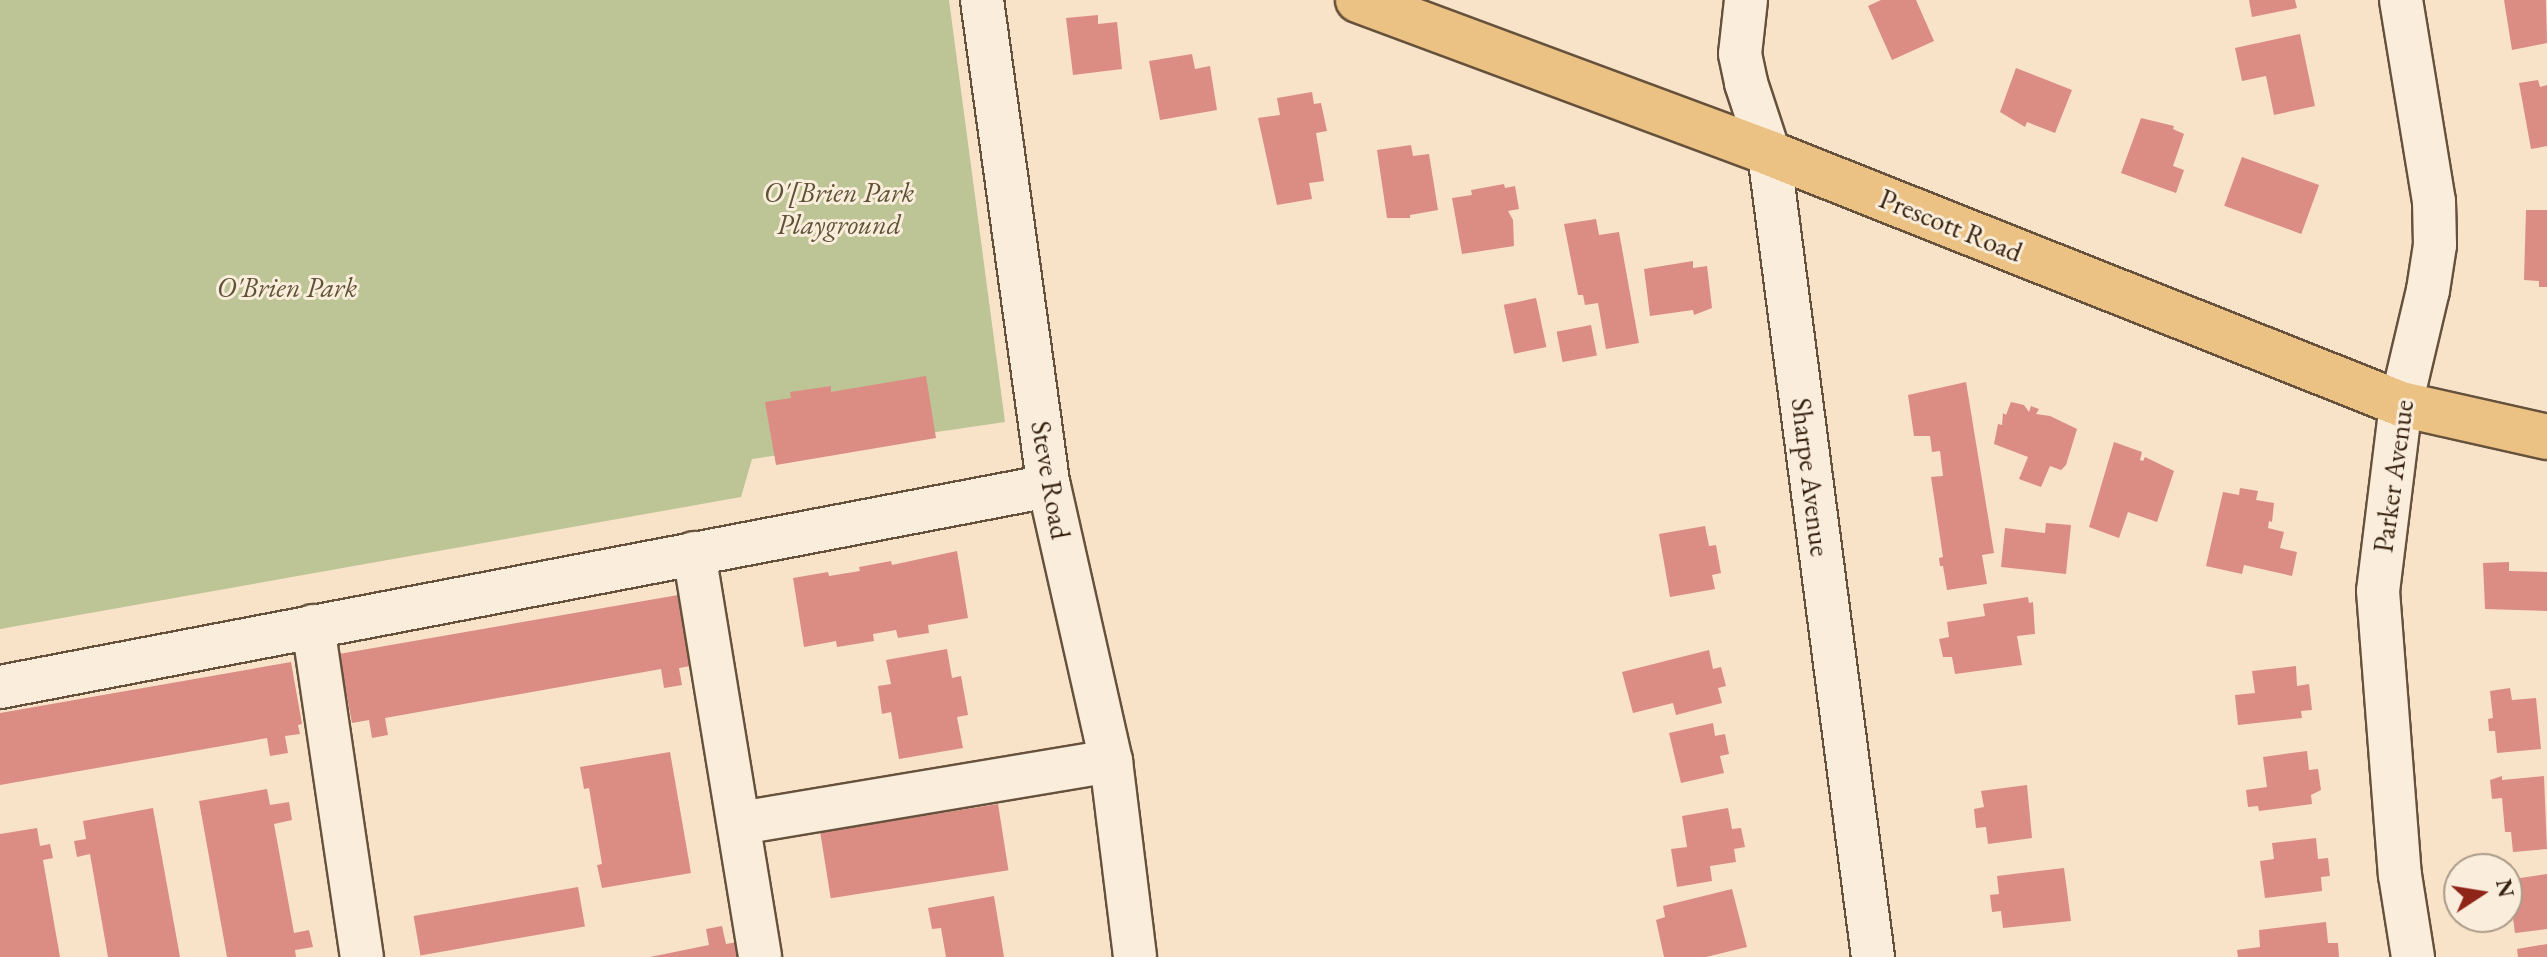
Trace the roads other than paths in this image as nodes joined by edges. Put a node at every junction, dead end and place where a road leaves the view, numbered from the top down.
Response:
1 (982, 0) edge
2 (1358, 0) edge
3 (1746, 0) edge
4 (2401, 0) edge
5 (1769, 153) junction
6 (2401, 404) junction
7 (2547, 437) edge
8 (1049, 486) junction
9 (694, 553) junction
10 (313, 626) junction
11 (0, 687) edge
12 (1111, 761) junction
13 (740, 823) junction
14 (362, 957) edge
15 (760, 957) edge
16 (1135, 957) edge
17 (1873, 957) edge
18 (2413, 957) edge

1 - 8 street, Steve Road
2 - 5 main road, Prescott Road
3 - 5 street, Sharpe Avenue
4 - 6 street, Parker Avenue
5 - 6 main road, Prescott Road
5 - 17 street, Sharpe Avenue
6 - 7 main road, Prescott Road
6 - 18 street, Parker Avenue
8 - 9 street
8 - 12 street, Steve Road
9 - 10 street
9 - 13 street
10 - 11 street
10 - 14 street
12 - 13 street
12 - 16 street, Steve Road
13 - 15 street

